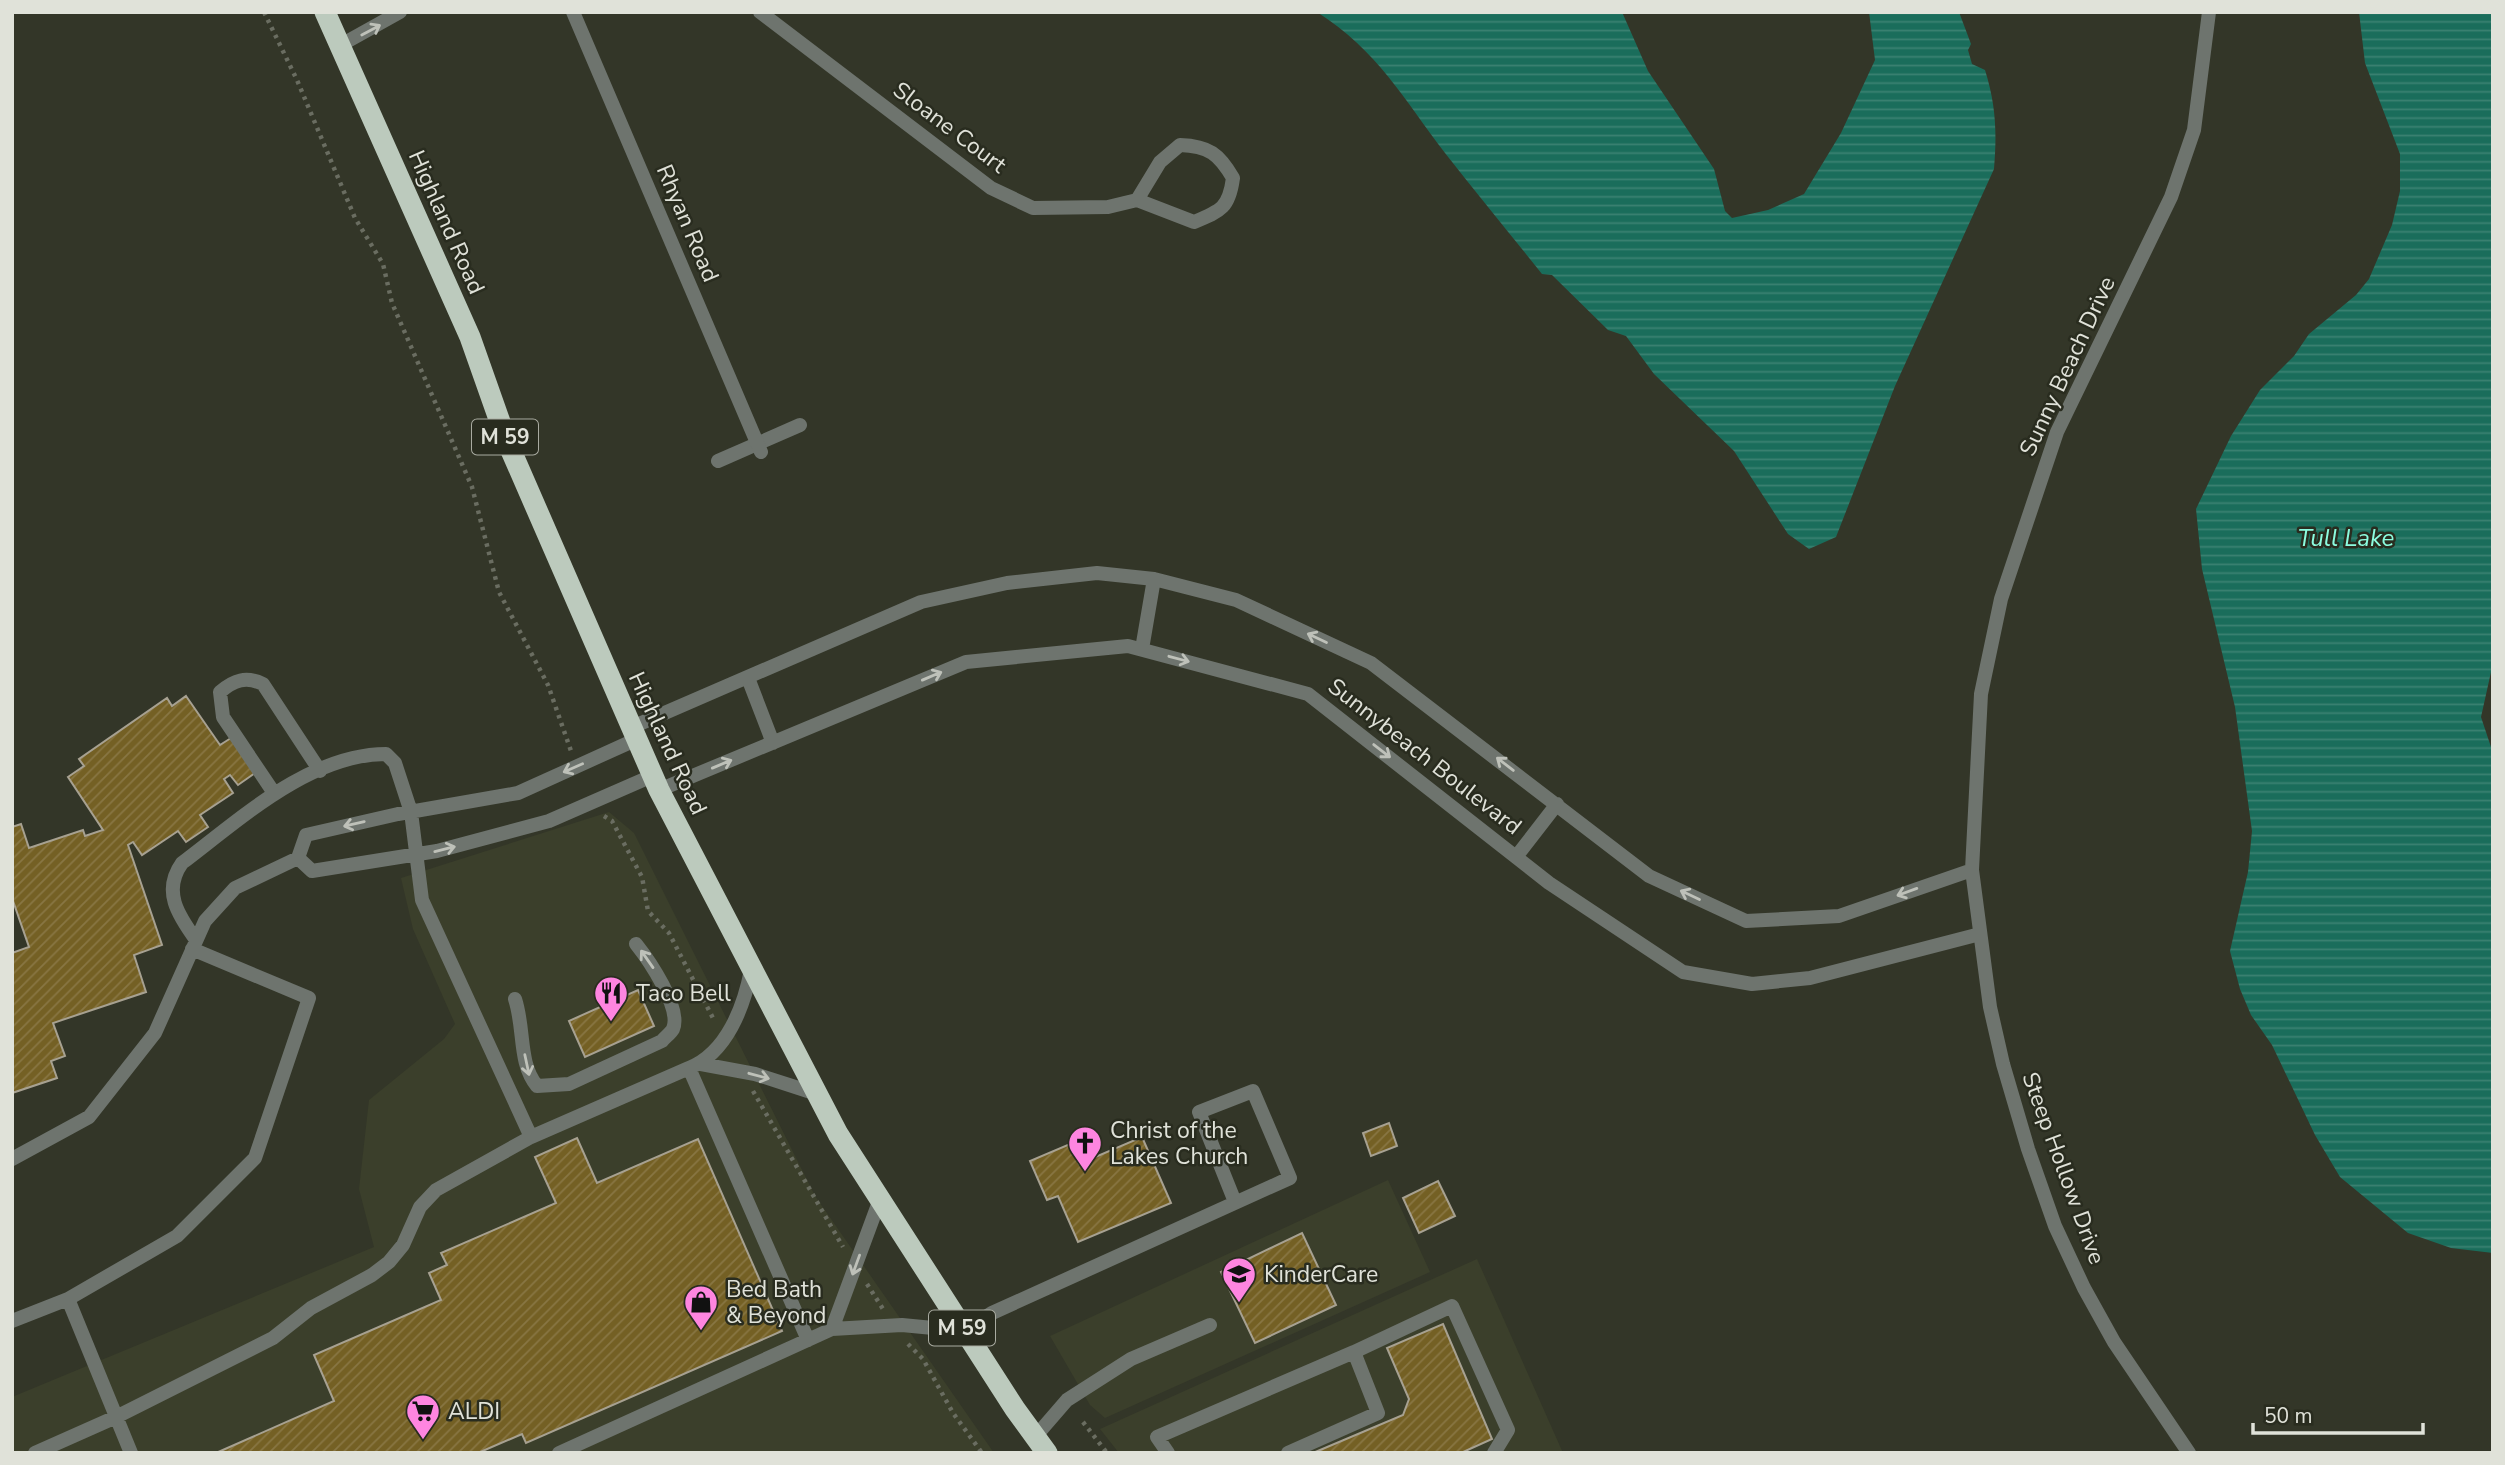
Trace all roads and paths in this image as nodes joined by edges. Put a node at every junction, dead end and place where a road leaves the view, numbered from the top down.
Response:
1 (325, 12) edge
2 (400, 12) edge
3 (573, 12) edge
4 (760, 12) edge
5 (2209, 12) edge
6 (340, 46) junction
7 (1137, 200) junction
8 (800, 425) dead end
9 (759, 448) junction
10 (718, 460) dead end
11 (1154, 579) junction
12 (1142, 649) junction
13 (748, 678) junction
14 (632, 734) junction
15 (773, 743) junction
16 (320, 771) junction
17 (656, 783) junction
18 (274, 793) junction
19 (1557, 804) junction
20 (411, 812) junction
21 (419, 854) junction
22 (1516, 857) junction
23 (298, 858) junction
24 (1972, 870) junction
25 (1980, 934) junction
26 (636, 944) dead end
27 (194, 945) junction
28 (751, 970) junction
29 (515, 999) dead end
30 (695, 1066) junction
31 (817, 1094) junction
32 (531, 1137) junction
33 (12, 1159) edge
34 (879, 1202) junction
35 (1235, 1202) junction
36 (68, 1299) junction
37 (12, 1321) edge
38 (1210, 1325) dead end
39 (832, 1329) junction
40 (964, 1331) junction
41 (808, 1339) junction
42 (1354, 1352) junction
43 (116, 1417) junction
44 (1083, 1422) dead end
45 (1041, 1445) edge
46 (35, 1453) edge
47 (131, 1453) edge
48 (559, 1453) edge
49 (1107, 1453) edge
50 (1168, 1453) edge
51 (1288, 1453) edge
52 (1494, 1453) edge
53 (2189, 1453) edge

1 - 6 highway, Highland Road / M 59
6 -> 2 street
3 - 9 street, Rhyan Road
4 - 7 street, Sloane Court
5 - 24 street, Sunny Beach Drive
6 - 14 highway, Highland Road / M 59
7 - 7 street
8 - 9 street
9 - 10 street
11 - 12 street
11 - 13 street, Sunnybeach Boulevard
19 -> 11 street, Sunnybeach Boulevard
15 -> 12 street, Sunnybeach Boulevard
12 -> 22 street, Sunnybeach Boulevard
13 - 14 street, Sunnybeach Boulevard
13 - 15 street
14 - 17 highway, Highland Road / M 59
14 -> 20 street, Sunnybeach Boulevard
17 -> 15 street, Sunnybeach Boulevard
16 - 18 street
16 - 18 street
16 - 20 street
21 -> 17 street, Sunnybeach Boulevard
17 - 28 highway, Highland Road / M 59
18 - 27 street
19 - 22 street, Sunnybeach Boulevard
24 -> 19 street, Sunnybeach Boulevard
20 - 21 street
20 -> 23 street, Sunnybeach Boulevard
21 - 23 street, Sunnybeach Boulevard
21 - 32 street
22 - 25 street, Sunnybeach Boulevard
23 - 27 street
24 - 25 street, Steep Hollow Drive
25 - 53 street, Steep Hollow Drive
29 -> 26 street
27 - 33 street
27 - 36 street
28 - 30 street
28 - 31 highway, Highland Road / M 59
30 -> 31 street
30 - 32 street
30 - 41 street
31 - 34 highway, Highland Road / M 59
32 - 43 street
34 -> 39 street
34 - 40 highway, Highland Road / M 59
35 - 35 street
35 - 40 street
36 - 37 street
36 - 43 street
38 - 45 street
39 - 40 street
39 - 41 street
40 - 45 highway, Highland Road / M 59
41 - 48 street
42 - 50 street
42 - 51 street
42 - 52 street
43 - 46 street
43 - 47 street
44 - 49 path

